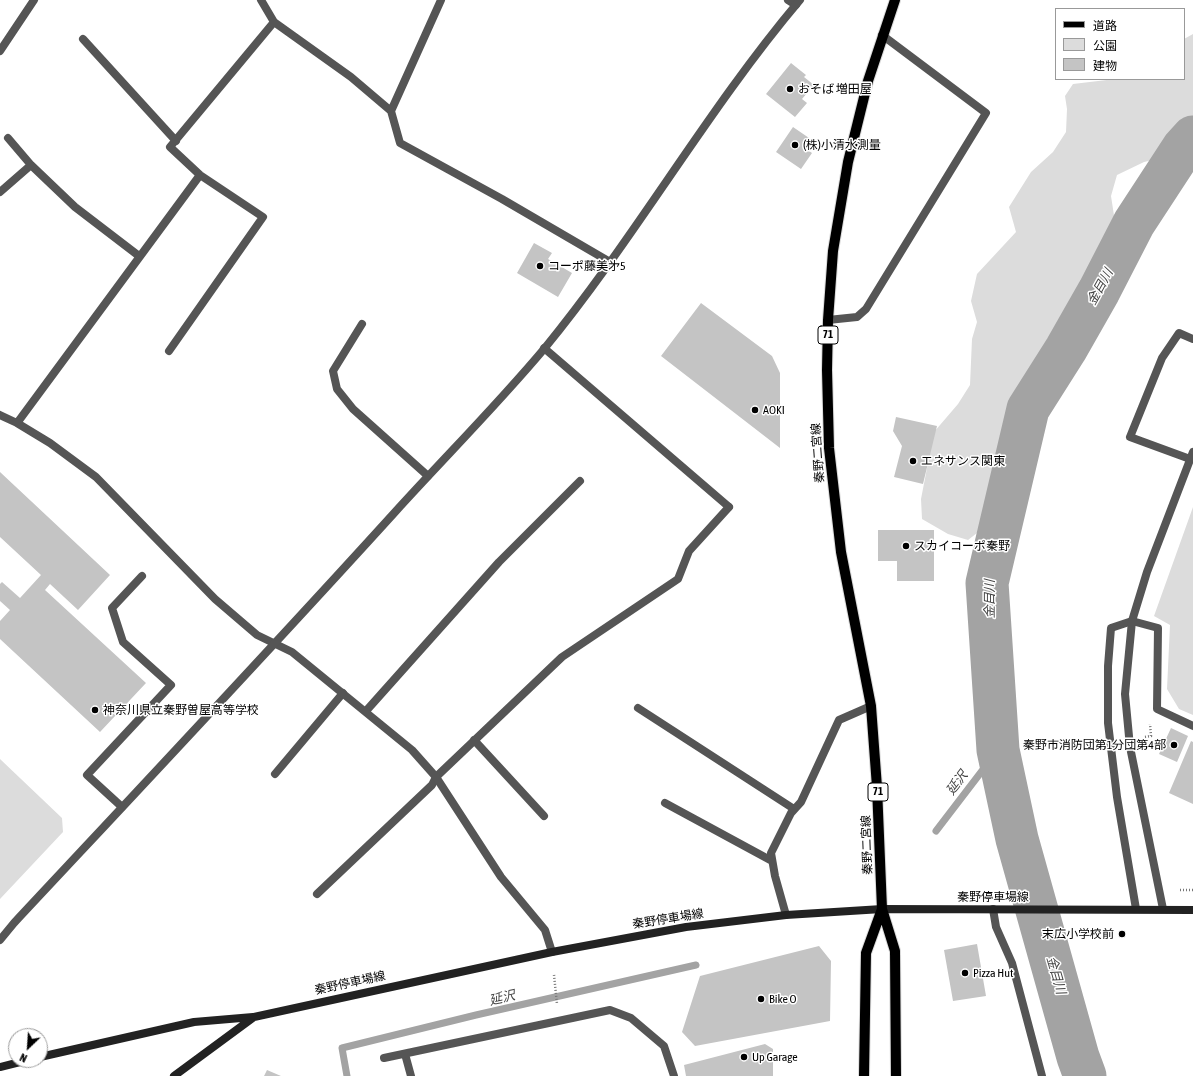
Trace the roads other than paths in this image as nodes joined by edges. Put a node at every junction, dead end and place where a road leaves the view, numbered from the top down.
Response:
1 (34, 0) edge
2 (260, 0) edge
3 (441, 0) edge
4 (788, 0) edge
5 (895, 0) edge
6 (798, 2) edge
7 (274, 22) junction
8 (882, 35) junction
9 (83, 39) dead end
10 (0, 51) edge
11 (391, 111) junction
12 (8, 138) dead end
13 (176, 141) junction
14 (32, 165) junction
15 (200, 175) junction
16 (0, 192) edge
17 (139, 256) junction
18 (610, 262) junction
19 (828, 320) junction
20 (362, 324) dead end
21 (1193, 339) edge
22 (544, 348) junction
23 (169, 351) dead end
24 (0, 414) edge
25 (17, 423) junction
26 (1192, 456) edge
27 (428, 476) junction
28 (580, 481) dead end
29 (142, 576) dead end
30 (1132, 621) junction
31 (275, 644) junction
32 (343, 693) junction
33 (871, 706) junction
34 (638, 708) dead end
35 (366, 711) junction
36 (1193, 726) edge
37 (474, 740) junction
38 (275, 774) dead end
39 (436, 777) junction
40 (665, 803) dead end
41 (122, 807) junction
42 (794, 809) junction
43 (544, 816) dead end
44 (772, 861) junction
45 (317, 894) dead end
46 (882, 909) junction
47 (994, 909) junction
48 (1136, 909) junction
49 (1163, 910) junction
50 (1193, 910) edge
51 (786, 915) junction
52 (0, 940) edge
53 (552, 952) junction
54 (254, 1016) junction
55 (405, 1054) junction
56 (48, 1055) edge
57 (384, 1058) dead end
58 (174, 1076) edge
59 (411, 1076) edge
60 (674, 1076) edge
61 (864, 1076) edge
62 (896, 1076) edge
63 (1042, 1076) edge

1 - 10 street
2 - 7 street
3 - 11 street
4 - 6 street
5 - 8 main road, 秦野二宮線 / 71
6 - 18 street
7 - 11 street
7 - 13 street
8 - 19 main road, 秦野二宮線 / 71
8 - 19 street
9 - 13 street
11 - 18 street
12 - 14 street
13 - 15 street
14 - 16 street
14 - 17 street
15 - 17 street
15 - 23 street
17 - 25 street
18 - 22 street
19 - 33 main road, 秦野二宮線 / 71
20 - 27 street
21 - 26 street
22 - 27 street
22 - 37 street
24 - 25 street
25 - 31 street
26 - 30 street
27 - 31 street
28 - 35 street
29 - 41 street
30 - 36 street
30 - 48 street
30 - 49 street
31 - 32 street
31 - 41 street
32 - 35 street
32 - 38 street
33 - 42 street
33 - 46 main road, 秦野二宮線 / 71
34 - 42 street
35 - 39 street
37 - 39 street
37 - 43 street
39 - 45 street
39 - 53 street
40 - 44 street
41 - 52 street
42 - 44 street
44 - 51 street
46 - 47 main road, 秦野停車場線
46 - 51 main road, 秦野停車場線
46 - 61 main road, 71
46 - 62 main road, 71
47 - 48 main road, 秦野停車場線
47 - 63 street
48 - 49 main road, 秦野停車場線
49 - 50 main road, 秦野停車場線
51 - 53 main road, 秦野停車場線
53 - 54 main road, 秦野停車場線
54 - 56 main road
54 - 58 main road, 秦野停車場線
55 - 57 street
55 - 59 street
55 - 60 street

